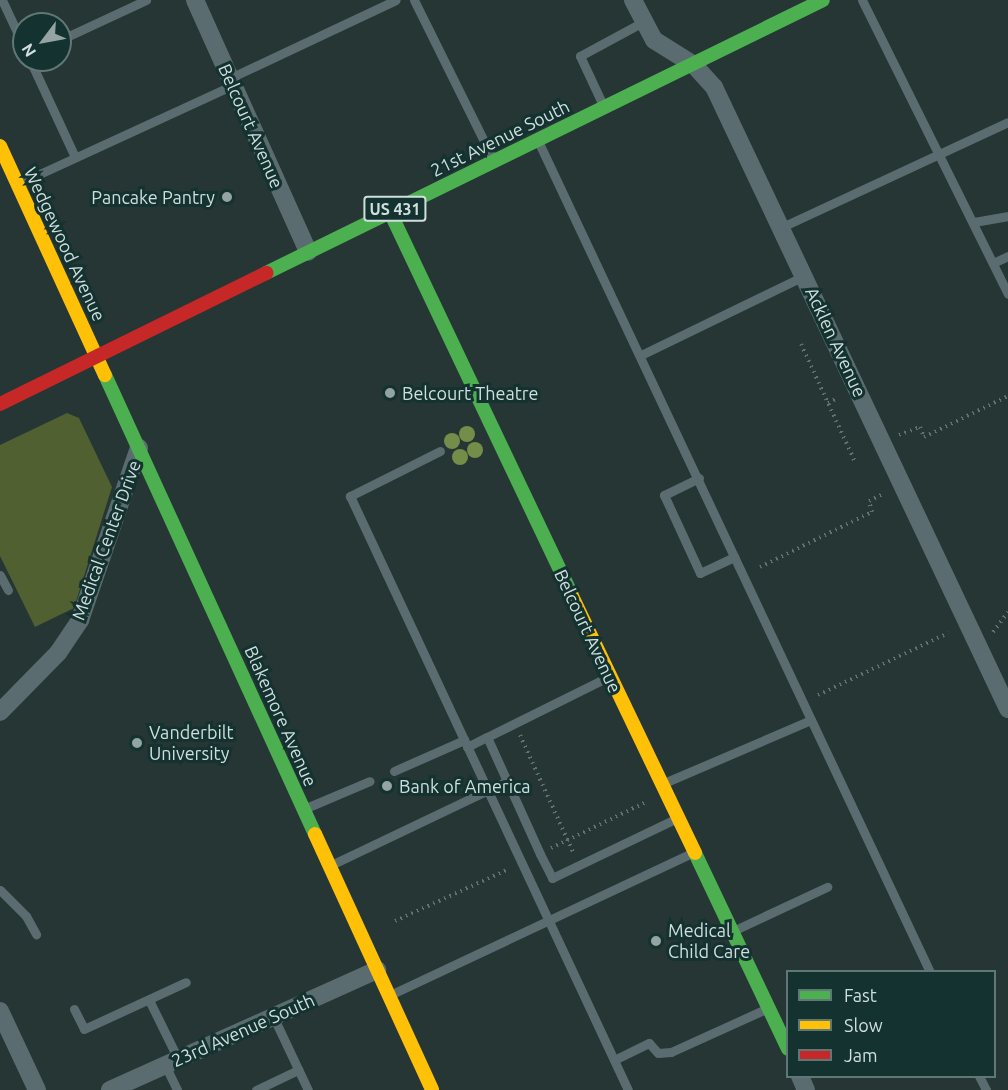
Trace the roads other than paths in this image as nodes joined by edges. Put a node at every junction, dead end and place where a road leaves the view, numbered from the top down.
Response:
1 (2, 0) edge
2 (146, 0) edge
3 (195, 0) edge
4 (396, 0) edge
5 (414, 0) edge
6 (633, 0) edge
7 (823, 0) edge
8 (862, 0) edge
9 (12, 21) edge
10 (643, 22) junction
11 (72, 34) edge
12 (694, 65) junction
13 (36, 72) edge
14 (231, 81) junction
15 (604, 108) junction
16 (1008, 122) edge
17 (538, 140) junction
18 (0, 146) edge
19 (939, 155) junction
20 (75, 157) junction
21 (495, 161) junction
22 (18, 184) junction
23 (390, 212) junction
24 (1008, 216) edge
25 (974, 222) junction
26 (782, 227) junction
27 (308, 252) junction
28 (1008, 256) edge
29 (993, 263) junction
30 (805, 275) junction
31 (1008, 294) edge
32 (642, 355) junction
33 (98, 357) junction
34 (4, 399) edge
35 (139, 448) junction
36 (440, 451) dead end
37 (699, 478) junction
38 (735, 557) junction
39 (0, 575) edge
40 (8, 590) dead end
41 (609, 677) junction
42 (1008, 709) edge
43 (0, 712) edge
44 (811, 720) junction
45 (487, 737) junction
46 (465, 743) junction
47 (394, 771) dead end
48 (370, 781) dead end
49 (507, 781) junction
50 (661, 784) junction
51 (488, 790) junction
52 (303, 810) junction
53 (677, 818) junction
54 (694, 852) junction
55 (329, 866) junction
56 (827, 887) dead end
57 (2, 895) edge
58 (548, 920) junction
59 (733, 931) junction
60 (36, 934) dead end
61 (377, 970) junction
62 (929, 970) edge
63 (186, 982) dead end
64 (389, 996) junction
65 (148, 1000) junction
66 (768, 1008) junction
67 (74, 1009) dead end
68 (1, 1014) edge
69 (273, 1016) junction
70 (786, 1045) edge
71 (614, 1060) junction
72 (172, 1062) junction
73 (298, 1070) junction
74 (37, 1090) edge
75 (110, 1090) edge
76 (177, 1090) edge
77 (256, 1090) edge
78 (308, 1090) edge
79 (432, 1090) edge
80 (628, 1090) edge

1 - 9 lane
2 - 11 lane
3 - 14 street, Belcourt Avenue
4 - 14 lane
5 - 21 lane
6 - 10 street, Acklen Avenue
7 - 12 main road, 21st Avenue South / US 431
8 - 19 lane
10 - 12 street, Acklen Avenue
10 - 15 lane
12 - 15 main road, 21st Avenue South / US 431
12 - 26 street, Acklen Avenue
13 - 20 lane
14 - 20 lane
14 - 27 street, Belcourt Avenue
15 - 17 main road, 21st Avenue South / US 431
16 - 19 lane
17 - 21 main road, 21st Avenue South / US 431
17 - 32 lane
18 - 22 main road, Wedgewood Avenue
19 - 25 lane
19 - 26 lane
20 - 22 lane
21 - 23 main road, 21st Avenue South / US 431
22 - 33 main road, Wedgewood Avenue
23 - 27 main road, 21st Avenue South / US 431
23 - 41 main road, Belcourt Avenue
24 - 25 lane
25 - 29 lane
26 - 30 street, Acklen Avenue
27 - 33 main road, 21st Avenue South / US 431
28 - 29 lane
29 - 31 lane
30 - 32 lane
30 - 42 street, Acklen Avenue
32 - 37 lane
33 - 34 main road, 21st Avenue South / US 431
33 - 35 main road, Blakemore Avenue
35 - 43 street, Medical Center Drive
35 - 52 main road, Blakemore Avenue
36 - 46 lane
37 - 38 lane
37 - 38 lane
38 - 44 lane
39 - 40 lane
41 - 45 lane
41 - 50 main road, Belcourt Avenue
44 - 50 lane
44 - 62 lane
45 - 46 lane
45 - 49 lane
46 - 47 lane
46 - 51 lane
48 - 52 lane
49 - 51 lane
49 - 53 lane
50 - 53 main road, Belcourt Avenue
51 - 55 lane
51 - 58 lane
52 - 55 main road, Blakemore Avenue
53 - 54 main road, Belcourt Avenue
54 - 58 lane
54 - 59 main road, Belcourt Avenue
55 - 61 main road, Blakemore Avenue
56 - 59 lane
57 - 60 lane
58 - 64 lane
58 - 71 lane
59 - 66 main road, Belcourt Avenue
61 - 64 main road, Blakemore Avenue
61 - 69 street, 23rd Avenue South
63 - 65 lane
64 - 79 main road, Blakemore Avenue
65 - 67 lane
65 - 72 lane
66 - 70 main road, Belcourt Avenue
66 - 71 lane
68 - 74 street
69 - 72 street, 23rd Avenue South
69 - 73 lane
71 - 80 lane
72 - 75 street, 23rd Avenue South
72 - 76 lane
73 - 77 lane
73 - 78 lane

